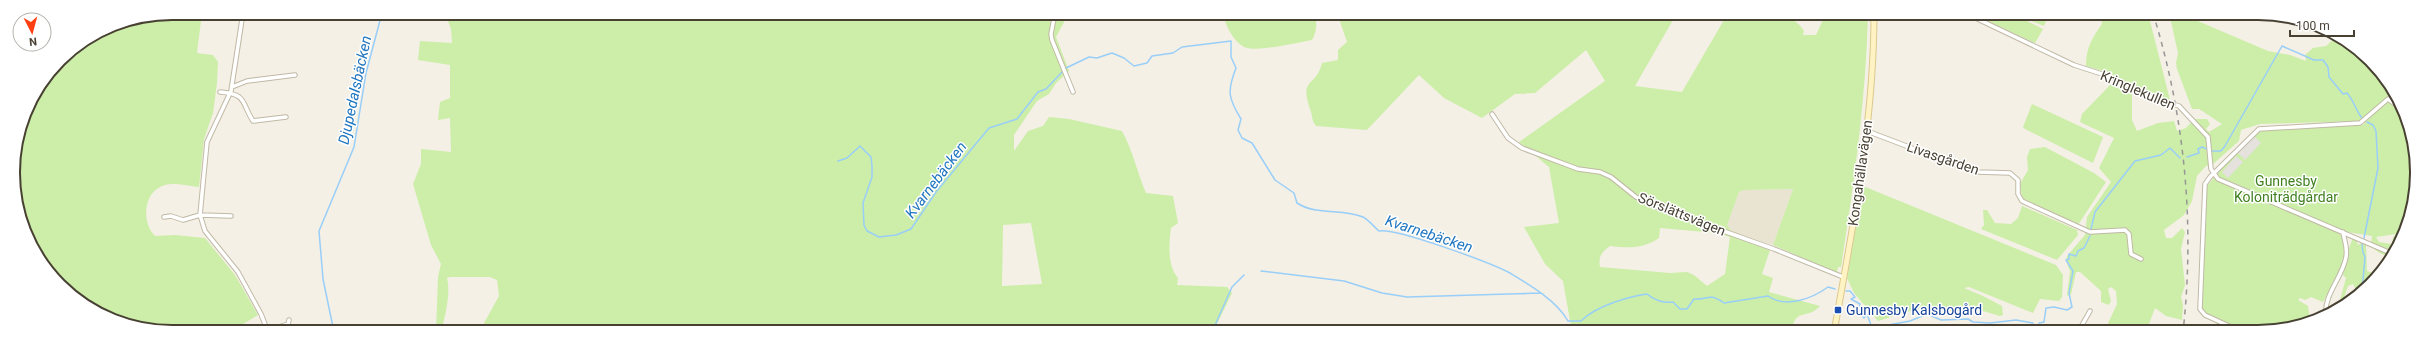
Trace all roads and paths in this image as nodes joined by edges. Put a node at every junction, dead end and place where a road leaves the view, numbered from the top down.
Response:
1 (242, 20) edge
2 (1054, 20) edge
3 (1874, 20) edge
4 (1980, 20) edge
5 (295, 75) dead end
6 (232, 87) junction
7 (220, 92) dead end
8 (1073, 92) dead end
9 (230, 93) junction
10 (2393, 102) edge
11 (1492, 114) dead end
12 (286, 117) dead end
13 (1867, 131) junction
14 (2214, 174) junction
15 (200, 215) junction
16 (232, 216) dead end
17 (164, 217) dead end
18 (2343, 232) junction
19 (2388, 252) edge
20 (2140, 259) dead end
21 (1843, 277) junction
22 (2326, 309) edge
23 (2090, 312) dead end
24 (290, 320) dead end
25 (266, 325) edge
26 (285, 325) edge
27 (1835, 325) edge
28 (2082, 325) edge
29 (2226, 325) edge

1 - 6 street
2 - 8 street
3 - 13 main road, Kongahällavägen
4 - 14 street, Kringlekullen
5 - 6 street
6 - 9 street
7 - 9 street
9 - 12 street
9 - 15 street
10 - 14 street
11 - 21 street, Sörslättsvägen
13 - 20 street, Livasgården
13 - 21 main road, Kongahällavägen
14 - 18 street
14 - 29 street
15 - 16 street
15 - 17 street
15 - 25 street
18 - 19 street
18 - 22 street
21 - 27 main road, Kongahällavägen
23 - 28 street
24 - 26 street

